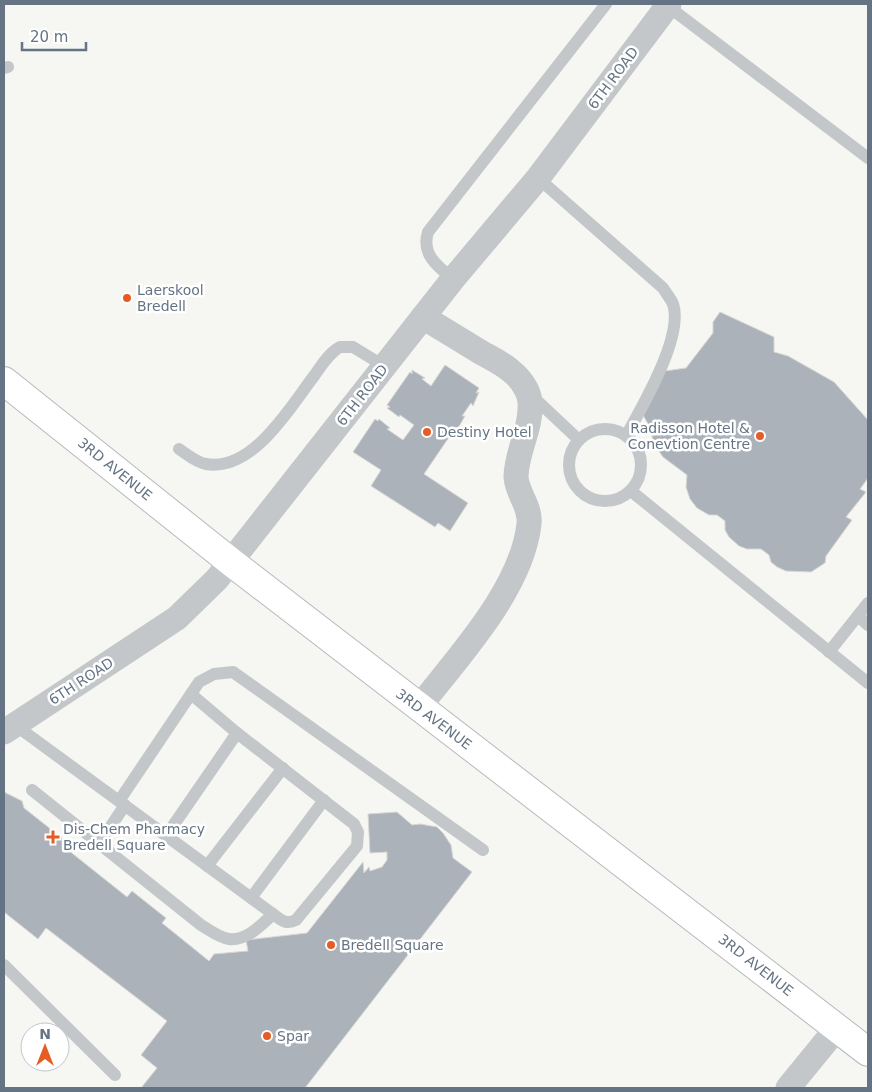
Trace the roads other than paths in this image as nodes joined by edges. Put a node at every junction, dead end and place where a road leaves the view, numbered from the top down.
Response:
1 (606, 4) edge
2 (667, 4) edge
3 (868, 158) edge
4 (538, 178) junction
5 (452, 279) junction
6 (423, 317) junction
7 (384, 366) junction
8 (4, 381) edge
9 (528, 393) junction
10 (626, 436) junction
11 (579, 440) junction
12 (179, 448) dead end
13 (631, 490) junction
14 (231, 562) junction
15 (868, 603) edge
16 (858, 616) junction
17 (868, 625) edge
18 (829, 652) junction
19 (868, 683) edge
20 (191, 694) junction
21 (419, 707) junction
22 (10, 729) edge
23 (237, 733) junction
24 (283, 768) junction
25 (32, 790) dead end
26 (324, 800) junction
27 (122, 803) junction
28 (166, 836) junction
29 (99, 844) junction
30 (483, 850) dead end
31 (207, 866) junction
32 (251, 898) junction
33 (273, 914) junction
34 (4, 965) edge
35 (837, 1028) junction
36 (868, 1052) edge
37 (114, 1075) dead end
38 (788, 1088) edge

1 - 5 lane
2 - 3 lane
2 - 4 street, 6TH ROAD
4 - 5 street, 6TH ROAD
4 - 10 lane
5 - 6 street, 6TH ROAD
6 - 7 street, 6TH ROAD
6 - 9 street
7 - 12 lane
7 - 14 street, 6TH ROAD
8 - 14 main road, 3RD AVENUE
9 - 11 lane
9 - 21 street
10 - 11 lane
10 - 13 lane
11 - 13 lane
13 - 18 lane
14 - 21 main road, 3RD AVENUE
14 - 22 street, 6TH ROAD
15 - 16 lane
16 - 17 lane
16 - 18 lane
18 - 19 lane
20 - 23 lane
20 - 27 lane
20 - 30 lane
21 - 35 main road, 3RD AVENUE
22 - 27 lane
23 - 24 lane
23 - 28 lane
24 - 26 lane
24 - 31 lane
25 - 29 lane
26 - 32 lane
26 - 33 lane
27 - 28 lane
27 - 29 lane
28 - 31 lane
29 - 33 lane
31 - 32 lane
32 - 33 lane
34 - 37 lane
35 - 36 main road, 3RD AVENUE
35 - 38 street

